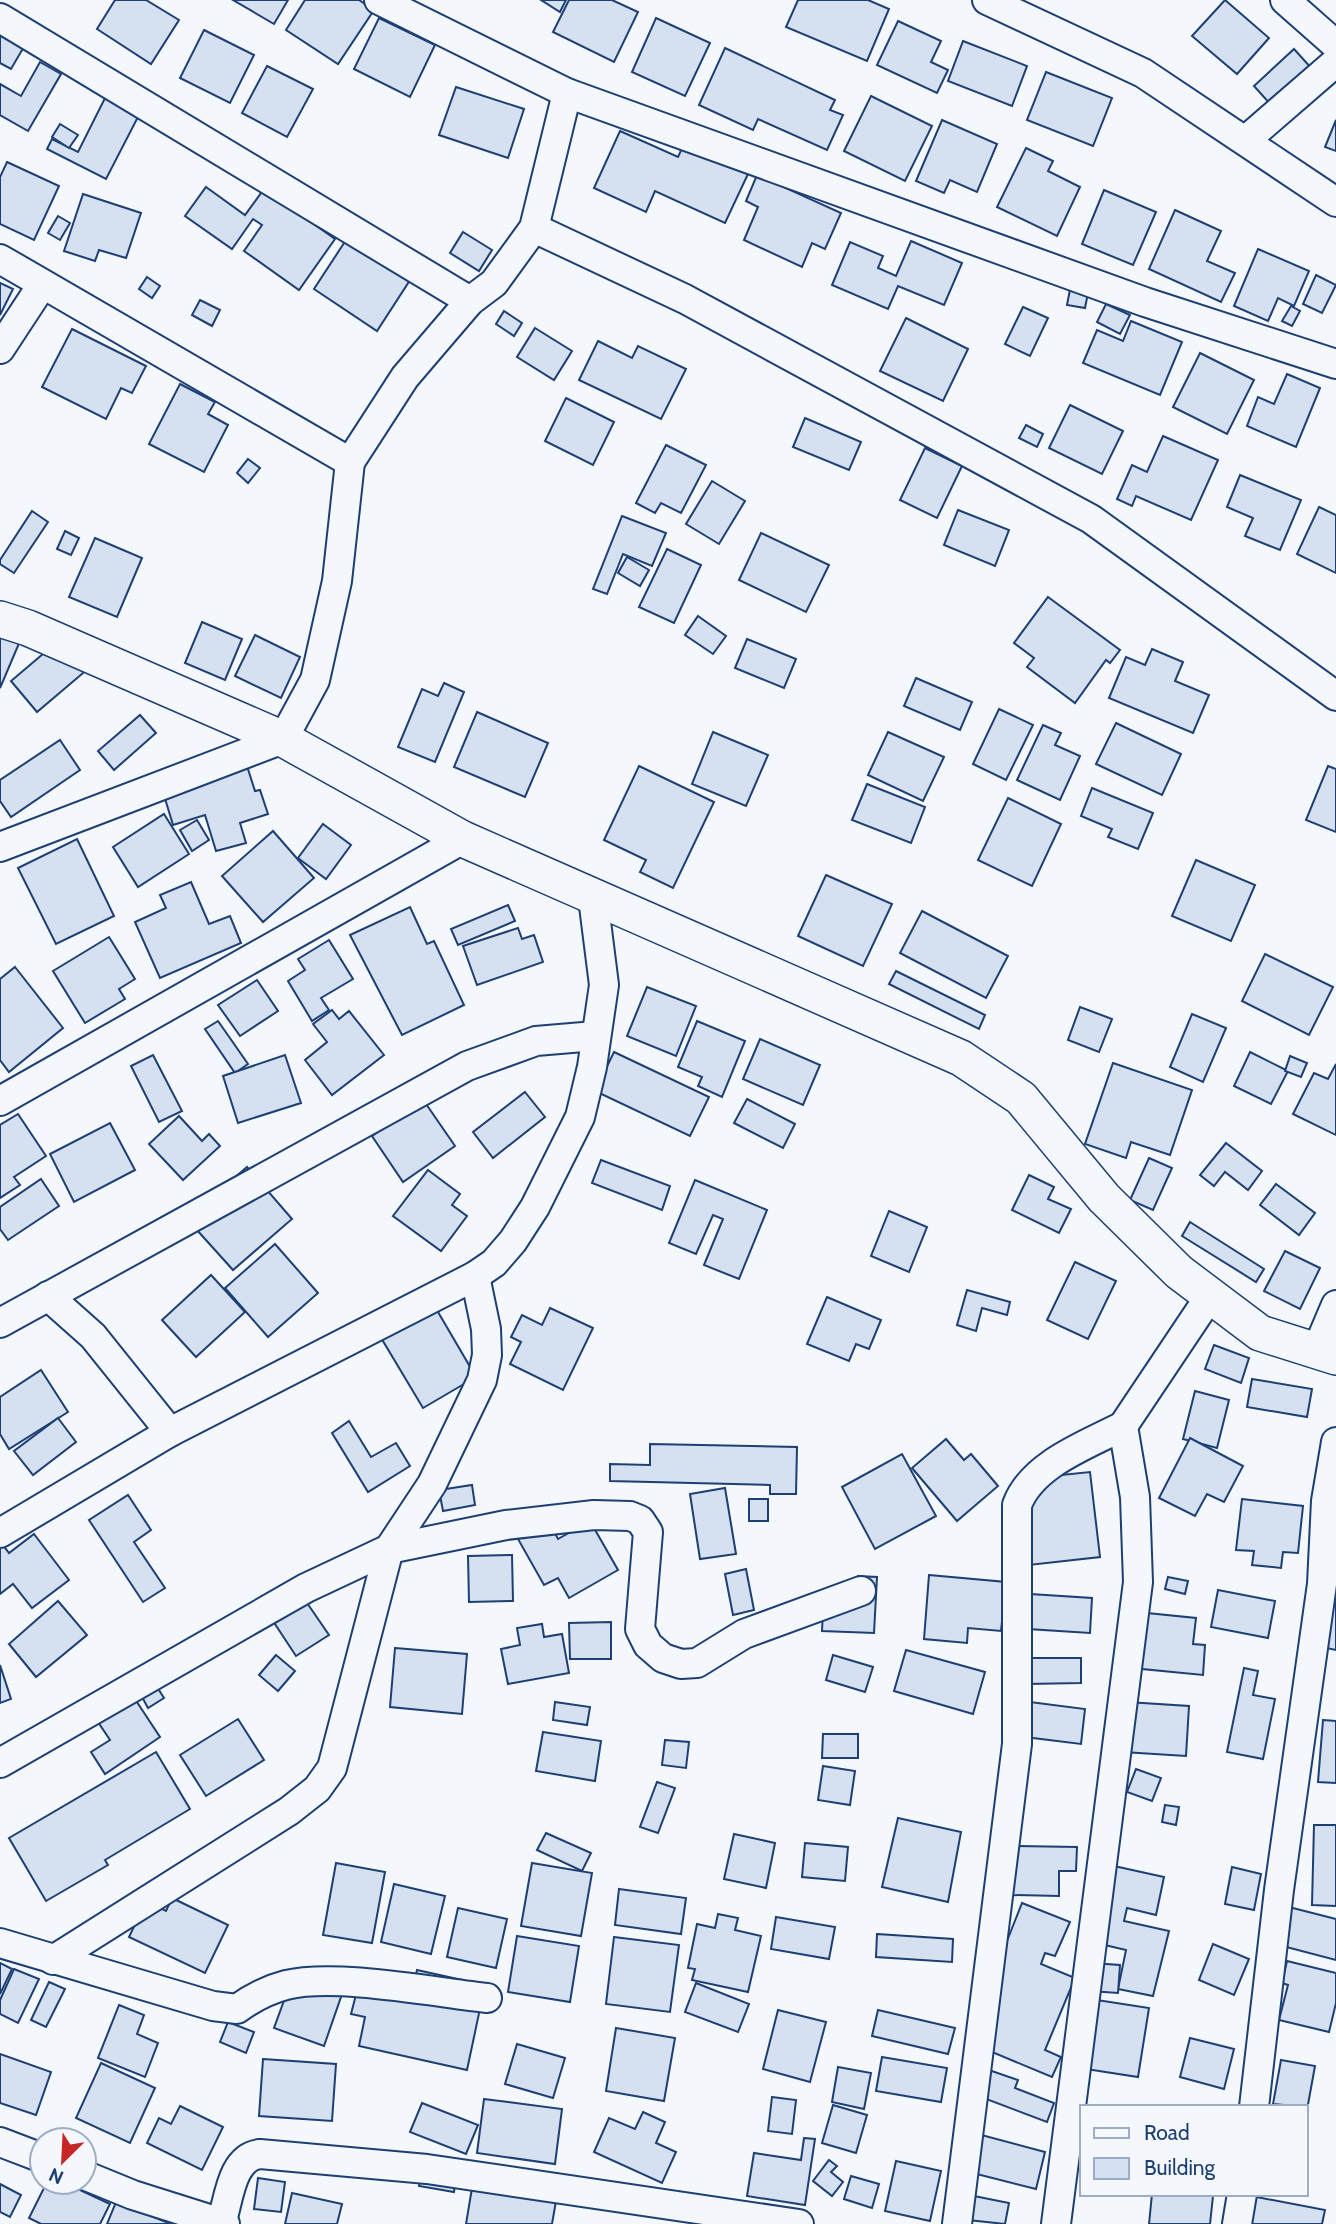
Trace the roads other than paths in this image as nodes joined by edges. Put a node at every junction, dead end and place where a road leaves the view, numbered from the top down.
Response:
1 (379, 0) edge
2 (1285, 0) edge
3 (992, 1) edge
4 (0, 18) edge
5 (1336, 46) edge
6 (1336, 62) edge
7 (567, 93) junction
8 (1246, 140) junction
9 (1336, 202) edge
10 (534, 228) junction
11 (0, 259) edge
12 (42, 285) junction
13 (471, 301) junction
14 (0, 349) edge
15 (1336, 363) edge
16 (350, 462) junction
17 (0, 619) edge
18 (1336, 696) edge
19 (283, 739) junction
20 (463, 839) junction
21 (0, 847) edge
22 (593, 898) junction
23 (595, 1036) junction
24 (0, 1101) edge
25 (475, 1276) junction
26 (48, 1296) junction
27 (1210, 1296) junction
28 (1336, 1304) edge
29 (0, 1323) edge
30 (1326, 1355) edge
31 (1123, 1426) junction
32 (170, 1432) junction
33 (1336, 1442) edge
34 (0, 1533) edge
35 (388, 1549) junction
36 (861, 1591) dead end
37 (0, 1763) edge
38 (0, 1943) edge
39 (52, 1960) junction
40 (486, 1998) dead end
41 (1254, 2105) edge
42 (0, 2142) edge
43 (28, 2153) edge
44 (98, 2181) edge
45 (1242, 2196) edge
46 (223, 2224) edge
47 (799, 2224) edge
48 (957, 2224) edge
49 (1056, 2224) edge
50 (1237, 2224) edge

1 - 7 street
2 - 5 street
3 - 8 street
4 - 13 street
6 - 8 street
7 - 10 street
7 - 15 street
8 - 9 street
10 - 13 street
10 - 18 street
11 - 12 street
12 - 14 street
12 - 16 street
13 - 16 street
16 - 19 street
17 - 19 street
19 - 20 street
19 - 21 street
20 - 22 street
20 - 24 street
22 - 23 street
22 - 27 street
23 - 25 street
23 - 26 street
25 - 32 street
25 - 35 street
26 - 29 street
26 - 32 street
27 - 30 street
27 - 31 street
28 - 30 street
31 - 48 street
31 - 49 street
32 - 34 street
33 - 41 street
35 - 36 street
35 - 37 street
35 - 39 street
38 - 39 street
39 - 40 street
42 - 43 street
44 - 46 street
45 - 50 street
46 - 47 street

